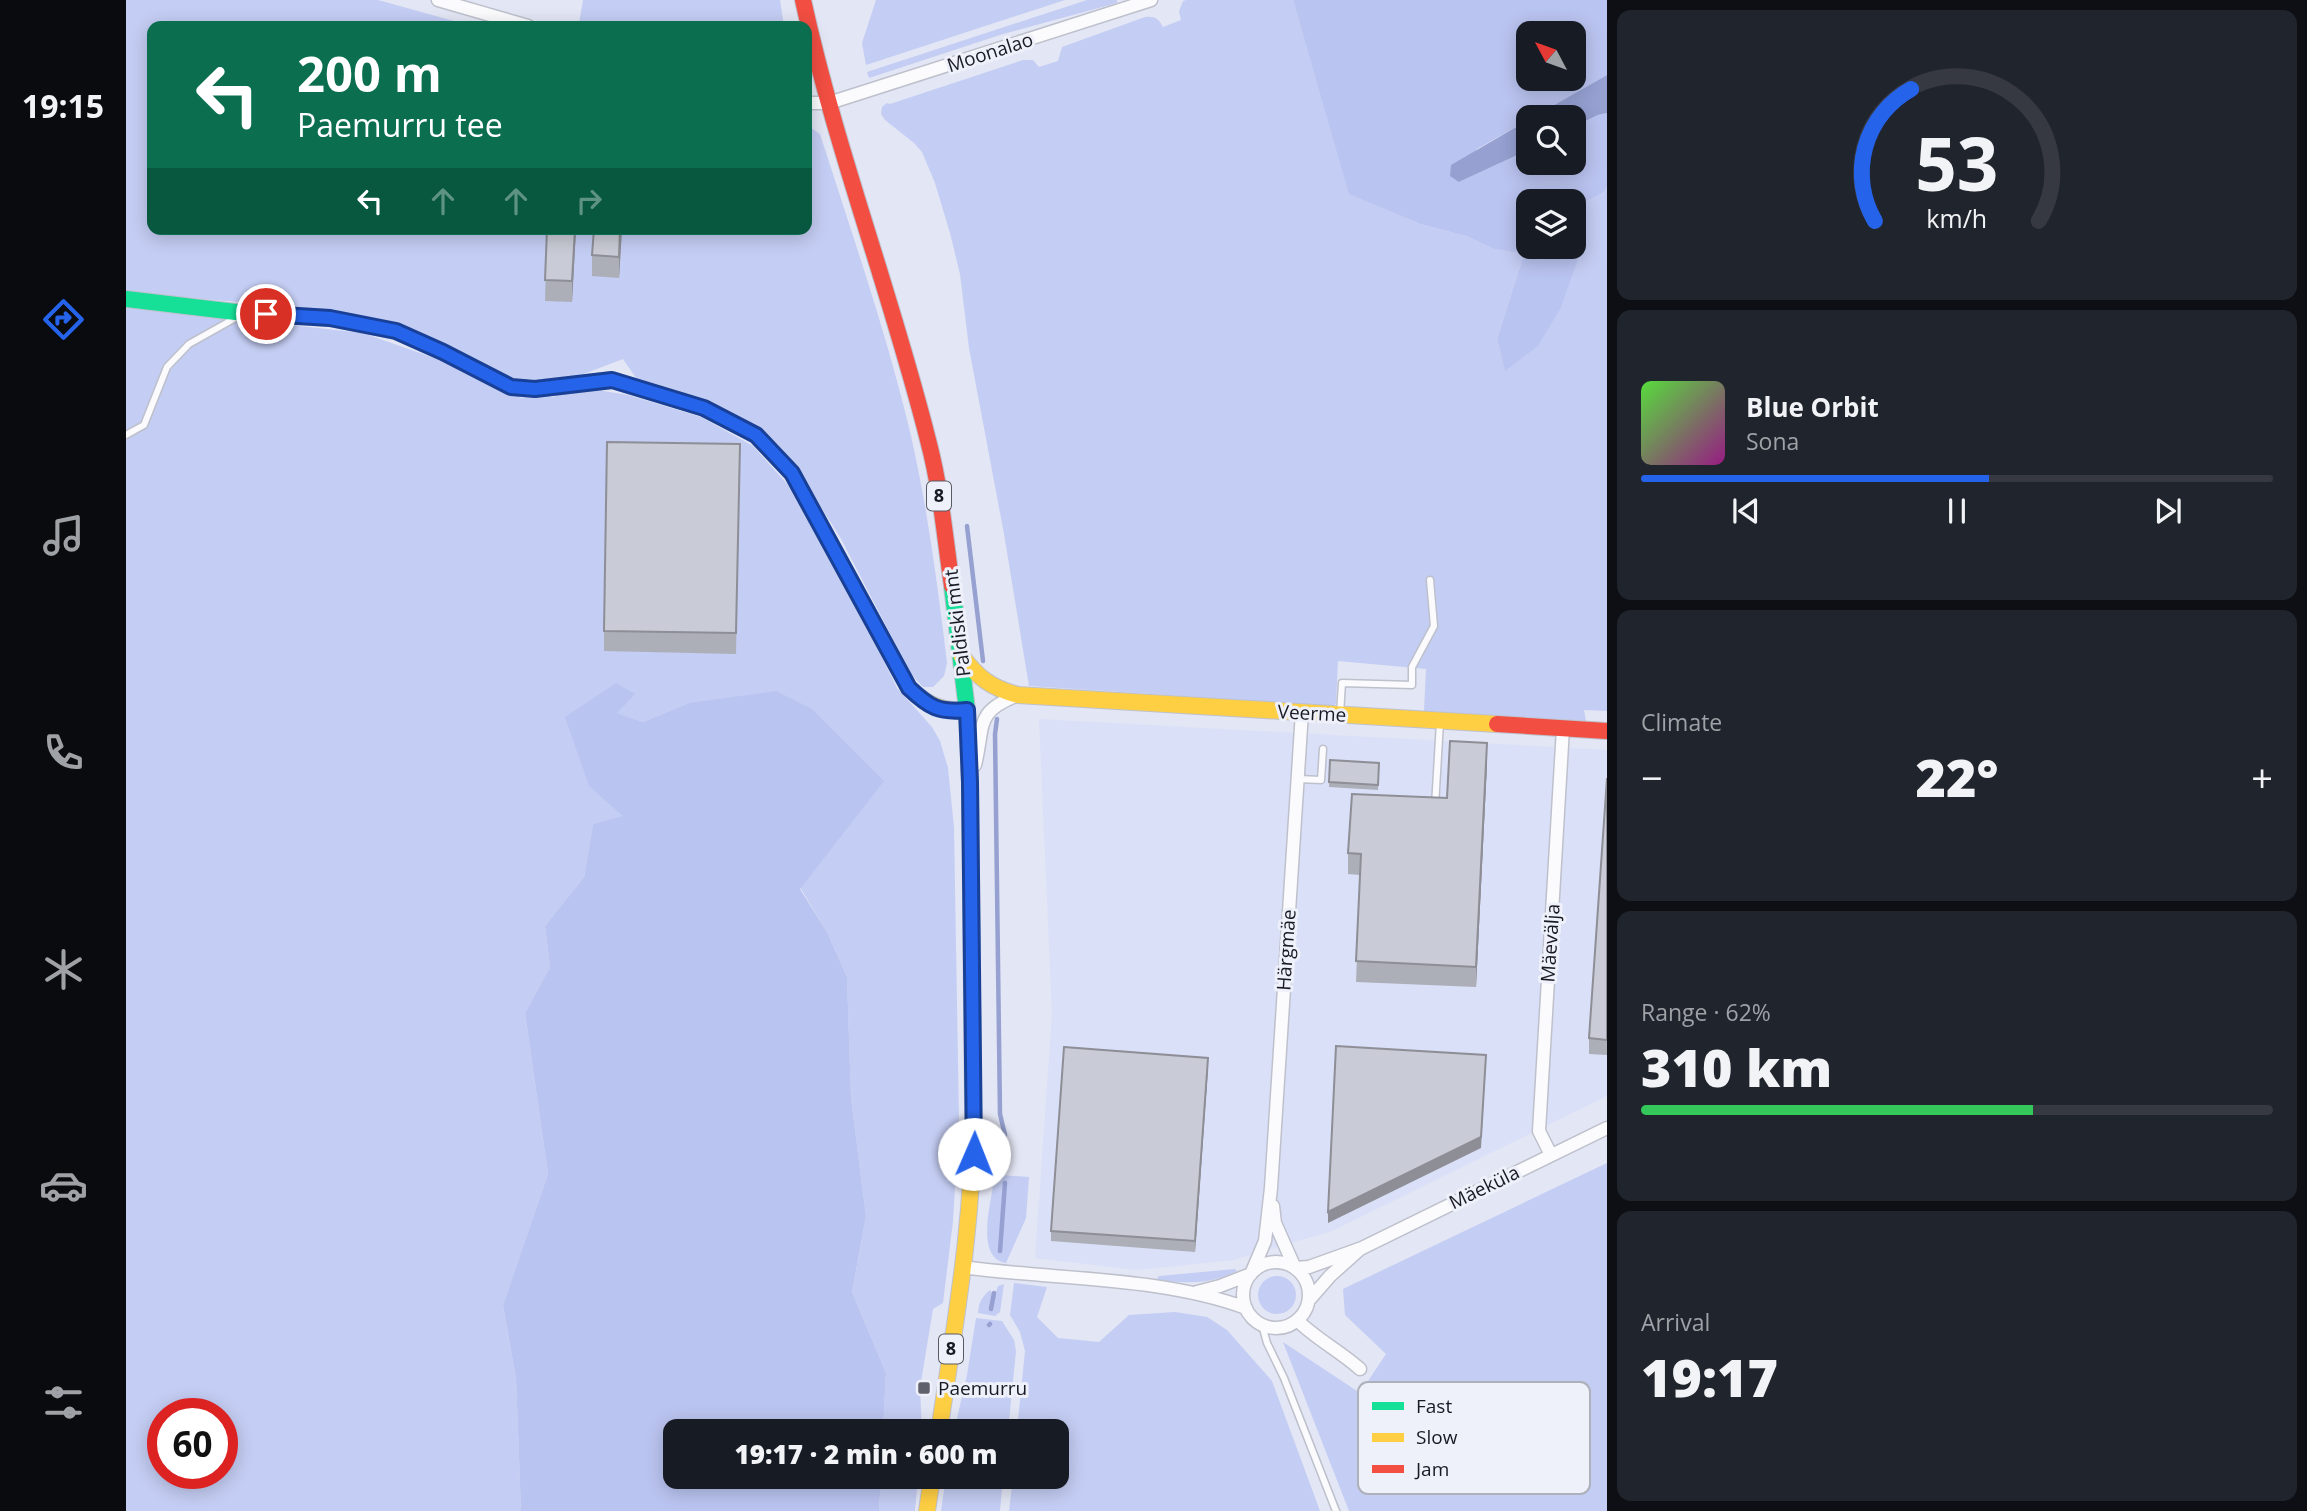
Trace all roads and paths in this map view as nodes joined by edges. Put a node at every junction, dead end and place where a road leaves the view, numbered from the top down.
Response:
1 (438, 0) edge
2 (803, 0) edge
3 (1142, 1) edge
4 (511, 21) edge
5 (808, 21) edge
6 (812, 42) edge
7 (812, 103) edge
8 (829, 103) junction
9 (126, 299) edge
10 (244, 313) junction
11 (126, 435) edge
12 (1430, 580) dead end
13 (961, 655) junction
14 (1018, 695) junction
15 (967, 710) junction
16 (1302, 712) junction
17 (1340, 714) junction
18 (1440, 720) junction
19 (1563, 728) junction
20 (1607, 731) edge
21 (1323, 749) dead end
22 (1297, 779) junction
23 (970, 782) junction
24 (1435, 812) edge
25 (1607, 1128) edge
26 (1550, 1155) junction
27 (1270, 1188) junction
28 (1362, 1248) junction
29 (962, 1267) junction
30 (1295, 1268) junction
31 (1251, 1274) junction
32 (1193, 1293) junction
33 (1309, 1300) junction
34 (1246, 1308) junction
35 (1297, 1320) junction
36 (1262, 1325) junction
37 (1360, 1369) dead end
38 (941, 1419) edge
39 (930, 1489) edge
40 (927, 1511) edge
41 (1336, 1511) edge

1 - 4 street
2 - 5 street, Paldiski mnt / 8
3 - 8 street, Moonalao
6 - 8 street, Paldiski mnt / 8
7 - 8 street, Moonalao
8 - 13 street, Paldiski mnt / 8
9 - 10 street
10 - 11 lane
10 - 15 street
12 - 17 lane
13 - 14 street, Veerme
13 - 15 street, Paldiski mnt / 8
14 - 16 street, Veerme
14 - 23 street
15 - 23 street, Paldiski mnt / 8
16 - 17 street, Veerme
16 - 22 street, Härgmäe
17 - 18 street, Veerme
18 - 19 street, Veerme
18 - 24 lane
19 - 20 street, Veerme
19 - 26 street, Mäevälja
21 - 22 lane
22 - 27 street, Härgmäe
23 - 29 street, Paldiski mnt / 8
25 - 26 street, Mäeküla
26 - 28 street, Mäeküla
27 - 30 street, Härgmäe
27 - 31 street, Härgmäe
28 - 30 street, Mäeküla
28 - 33 street, Mäeküla
29 - 32 street
29 - 38 street, Paldiski mnt / 8
30 - 31 street
30 - 33 street
31 - 32 street
31 - 34 street
32 - 34 street
33 - 35 street
34 - 36 street
35 - 36 street
35 - 37 street
36 - 41 lane
39 - 40 street

